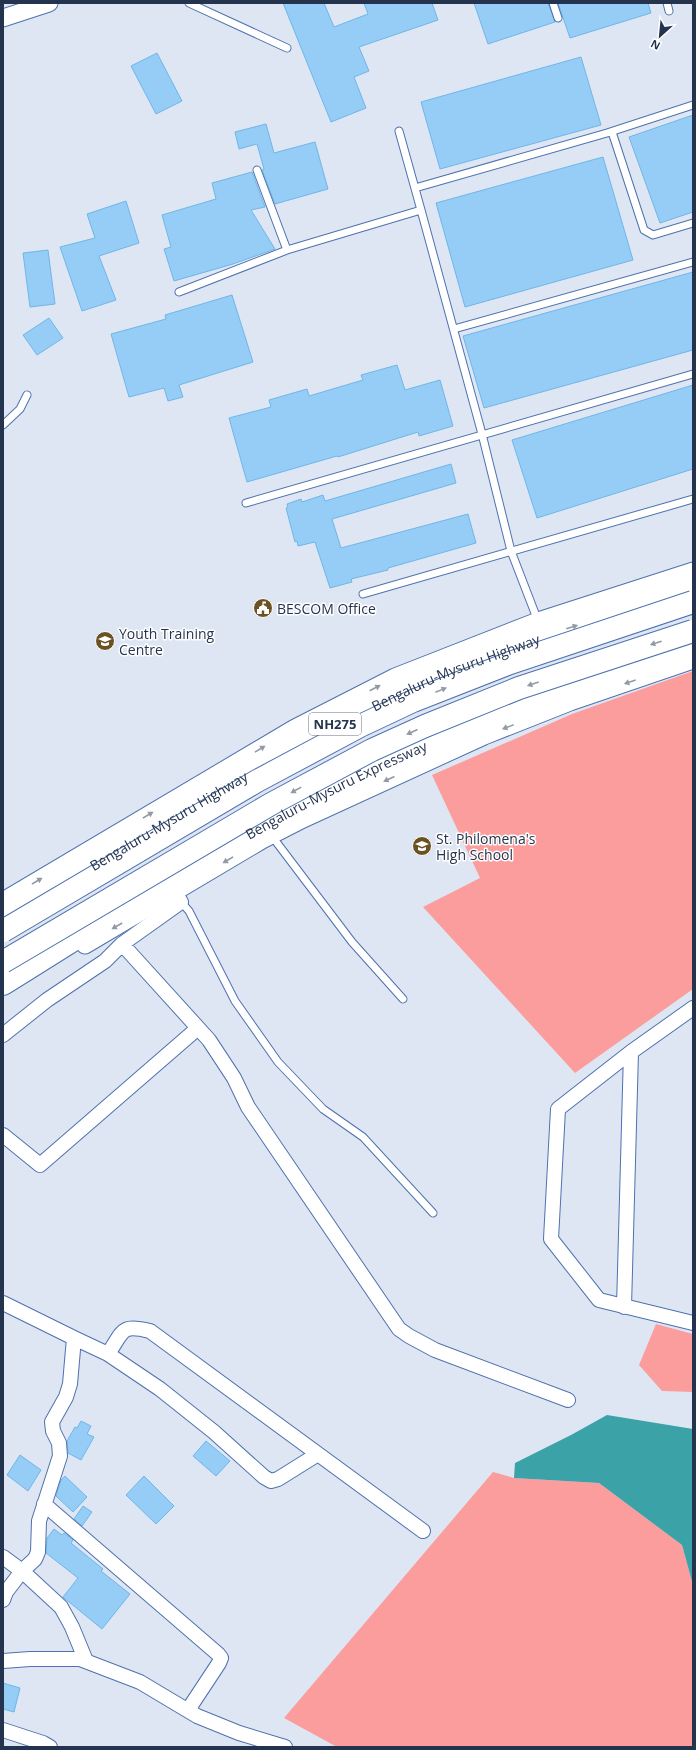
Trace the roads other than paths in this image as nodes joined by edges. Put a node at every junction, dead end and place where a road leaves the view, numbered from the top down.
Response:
1 (49, 3) edge
2 (189, 3) edge
3 (554, 3) edge
4 (667, 3) edge
5 (669, 12) dead end
6 (3, 18) edge
7 (558, 18) dead end
8 (287, 48) dead end
9 (693, 105) edge
10 (399, 130) dead end
11 (612, 132) junction
12 (257, 170) dead end
13 (415, 188) junction
14 (421, 210) junction
15 (693, 223) edge
16 (287, 250) junction
17 (693, 262) edge
18 (179, 292) dead end
19 (454, 329) junction
20 (693, 374) edge
21 (27, 395) dead end
22 (3, 425) edge
23 (482, 434) junction
24 (693, 500) edge
25 (246, 503) dead end
26 (511, 550) junction
27 (693, 571) edge
28 (693, 587) edge
29 (363, 594) dead end
30 (693, 602) edge
31 (541, 628) junction
32 (693, 631) edge
33 (693, 645) edge
34 (693, 660) edge
35 (568, 696) junction
36 (270, 835) junction
37 (178, 897) junction
38 (3, 901) edge
39 (3, 918) edge
40 (3, 931) edge
41 (122, 944) junction
42 (3, 962) edge
43 (3, 984) edge
44 (3, 993) edge
45 (403, 1000) dead end
46 (693, 1008) edge
47 (198, 1028) junction
48 (3, 1035) edge
49 (631, 1052) junction
50 (3, 1135) edge
51 (434, 1213) dead end
52 (3, 1303) edge
53 (624, 1307) junction
54 (693, 1323) edge
55 (74, 1338) junction
56 (108, 1354) junction
57 (568, 1400) dead end
58 (318, 1454) junction
59 (44, 1504) junction
60 (422, 1531) dead end
61 (3, 1557) edge
62 (22, 1571) junction
63 (3, 1600) edge
64 (86, 1661) junction
65 (3, 1662) edge
66 (188, 1710) junction
67 (3, 1730) edge
68 (50, 1747) edge
69 (285, 1747) edge

1 - 6 street
2 - 8 lane
3 - 7 lane
4 - 5 lane
9 - 11 lane
10 - 13 lane
11 - 13 lane
11 - 15 lane
12 - 16 lane
13 - 14 lane
14 - 16 lane
14 - 19 lane
16 - 18 lane
17 - 19 lane
19 - 23 lane
20 - 23 lane
21 - 22 lane
23 - 25 lane
23 - 26 lane
24 - 26 lane
26 - 29 lane
26 - 31 lane
27 - 31 street, NH275
31 -> 28 highway, Bengaluru-Mysuru Highway / NH275
40 -> 30 highway, NH275, bridge
31 - 35 street
38 -> 31 street, NH275
31 - 39 highway, Bengaluru-Mysuru Highway / NH275
32 -> 42 highway, Bengaluru-Mysuru Expressway / NH275, bridge
33 - 35 highway, Bengaluru-Mysuru Expressway
34 -> 35 street, Bengaluru-Mysuru Expressway
35 -> 36 street, Bengaluru-Mysuru Expressway
35 - 43 highway, Bengaluru-Mysuru Expressway
36 -> 37 street, Bengaluru-Mysuru Expressway
36 - 45 lane
37 - 41 street
37 -> 44 street, Bengaluru-Mysuru Expressway
37 - 51 lane
41 - 47 street
41 - 48 street
46 - 49 street
47 - 50 street
47 - 57 street
49 - 53 street
49 - 53 street
52 - 55 street
53 - 54 street
55 - 56 street
55 - 59 street
56 - 58 street
56 - 58 street
58 - 60 street
59 - 62 street
59 - 66 street
61 - 62 street
62 - 63 street
62 - 64 street
64 - 65 street
64 - 66 street
66 - 69 street
67 - 68 street

